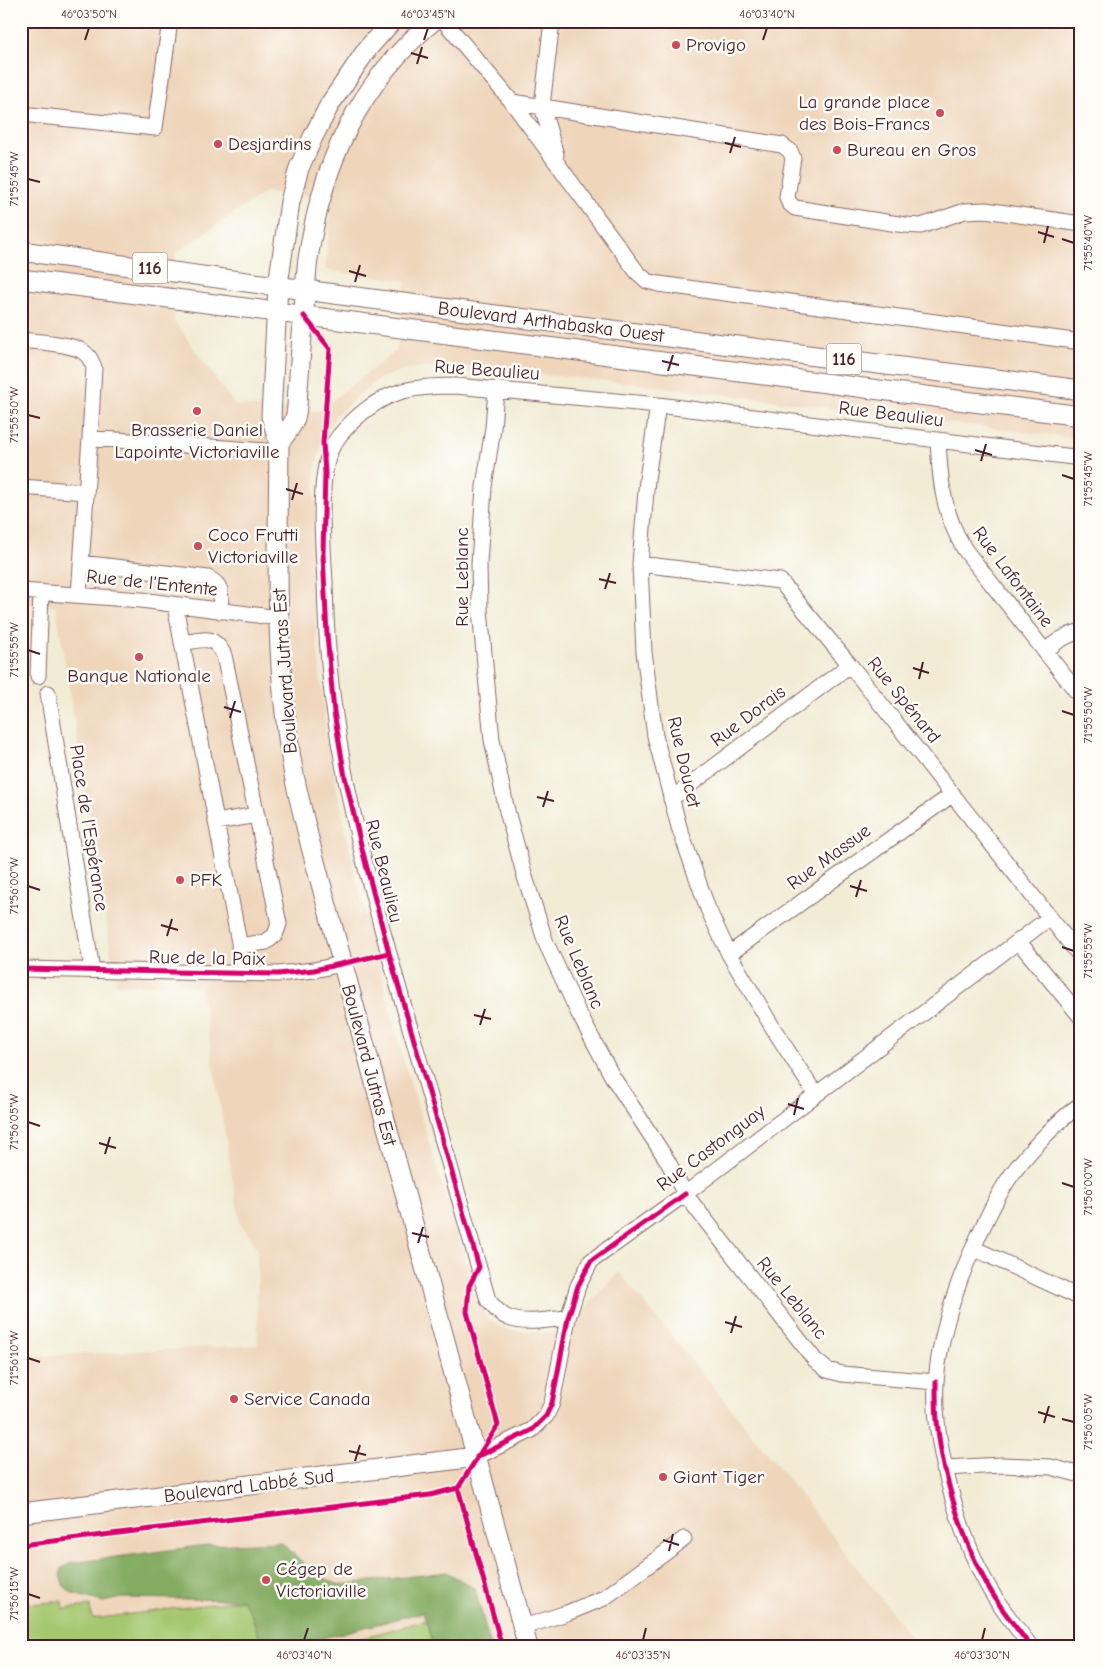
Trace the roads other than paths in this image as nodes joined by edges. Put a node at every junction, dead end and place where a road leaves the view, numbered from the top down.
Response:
1 (170, 21) edge
2 (392, 21) edge
3 (433, 21) edge
4 (444, 21) edge
5 (552, 21) edge
6 (512, 102) junction
7 (542, 106) junction
8 (21, 114) edge
9 (559, 166) junction
10 (1081, 224) edge
11 (21, 251) edge
12 (21, 279) edge
13 (278, 285) junction
14 (306, 289) junction
15 (276, 313) junction
16 (304, 316) junction
17 (21, 340) edge
18 (1081, 342) edge
19 (496, 390) junction
20 (1081, 390) edge
21 (658, 405) junction
22 (1081, 416) edge
23 (90, 438) junction
24 (938, 440) junction
25 (279, 448) junction
26 (1081, 458) edge
27 (21, 487) edge
28 (86, 492) junction
29 (81, 563) junction
30 (640, 564) junction
31 (21, 591) edge
32 (41, 592) junction
33 (79, 595) junction
34 (175, 605) junction
35 (220, 611) junction
36 (279, 618) junction
37 (1081, 631) edge
38 (182, 643) junction
39 (1045, 652) junction
40 (850, 665) junction
41 (38, 676) dead end
42 (48, 693) dead end
43 (1081, 697) edge
44 (953, 794) junction
45 (671, 799) junction
46 (257, 815) junction
47 (216, 822) junction
48 (1050, 918) junction
49 (1019, 942) junction
50 (240, 946) junction
51 (729, 954) junction
52 (1081, 957) edge
53 (342, 964) junction
54 (21, 970) edge
55 (92, 970) junction
56 (245, 974) junction
57 (1081, 1017) edge
58 (816, 1095) junction
59 (1081, 1104) edge
60 (685, 1194) junction
61 (973, 1248) junction
62 (1081, 1298) edge
63 (568, 1318) junction
64 (936, 1382) junction
65 (476, 1457) junction
66 (944, 1468) junction
67 (1081, 1475) edge
68 (21, 1513) edge
69 (684, 1539) dead end
70 (523, 1627) junction
71 (528, 1647) edge
72 (1031, 1647) edge

1 - 8 street
2 - 13 main road, Boulevard Jutras Est
3 - 14 main road
4 - 6 street
5 - 7 street
6 - 7 street
6 - 9 street
7 - 9 street
7 - 10 street
9 - 18 street
11 - 13 main road, Boulevard Arthabaska Ouest / 116
12 - 15 main road, Boulevard Arthabaska Ouest / 116
13 - 14 main road, Boulevard Arthabaska Ouest / 116
13 - 15 main road, Boulevard Jutras Est
14 - 16 main road
14 - 20 main road, Boulevard Arthabaska Ouest / 116
15 - 16 main road, Boulevard Arthabaska Ouest / 116
15 - 25 main road, Boulevard Jutras Est
16 - 22 main road, Boulevard Arthabaska Ouest / 116
16 - 25 main road
17 - 23 street
19 - 21 street, Rue Beaulieu
19 - 60 street, Rue Leblanc
19 - 63 street, Rue Beaulieu
21 - 24 street, Rue Beaulieu
21 - 30 street, Rue Doucet
23 - 25 street
23 - 28 street
24 - 26 street, Rue Beaulieu
24 - 39 street, Rue Lafontaine
25 - 36 main road, Boulevard Jutras Est
27 - 28 street
28 - 29 street
29 - 33 street
29 - 35 street
30 - 40 street, Rue Spénard
30 - 45 street, Rue Doucet
31 - 32 street, Rue de l'Entente
32 - 33 street, Rue de l'Entente
32 - 41 street
33 - 34 street, Rue de l'Entente
34 - 35 street, Rue de l'Entente
34 - 38 street
35 - 36 street, Rue de l'Entente
36 - 53 main road, Boulevard Jutras Est
37 - 39 street
38 - 46 street
38 - 47 street
39 - 43 street, Rue Lafontaine
40 - 44 street, Rue Spénard
40 - 45 street, Rue Dorais
42 - 55 street, Place de l'Espérance
44 - 48 street, Rue Spénard
44 - 51 street, Rue Massue
45 - 51 street, Rue Doucet
46 - 47 street
46 - 50 street
47 - 50 street
48 - 49 street, Rue Castonguay
48 - 52 street, Rue Spénard
49 - 57 street
49 - 58 street, Rue Castonguay
50 - 56 street
51 - 58 street, Rue Doucet
53 - 56 street, Rue de la Paix
53 - 65 main road, Boulevard Jutras Est
54 - 55 street, Rue de la Paix
55 - 56 street, Rue de la Paix
58 - 60 street, Rue Castonguay
59 - 61 street
60 - 63 street, Rue Castonguay
60 - 64 street, Rue Leblanc
61 - 62 street
61 - 64 street
63 - 65 street, Rue Castonguay
64 - 66 street
65 - 68 main road, Boulevard Labbé Sud
65 - 70 main road, Boulevard Jutras Est
66 - 67 street
66 - 72 street
69 - 70 street
70 - 71 main road, Boulevard Jutras Est

